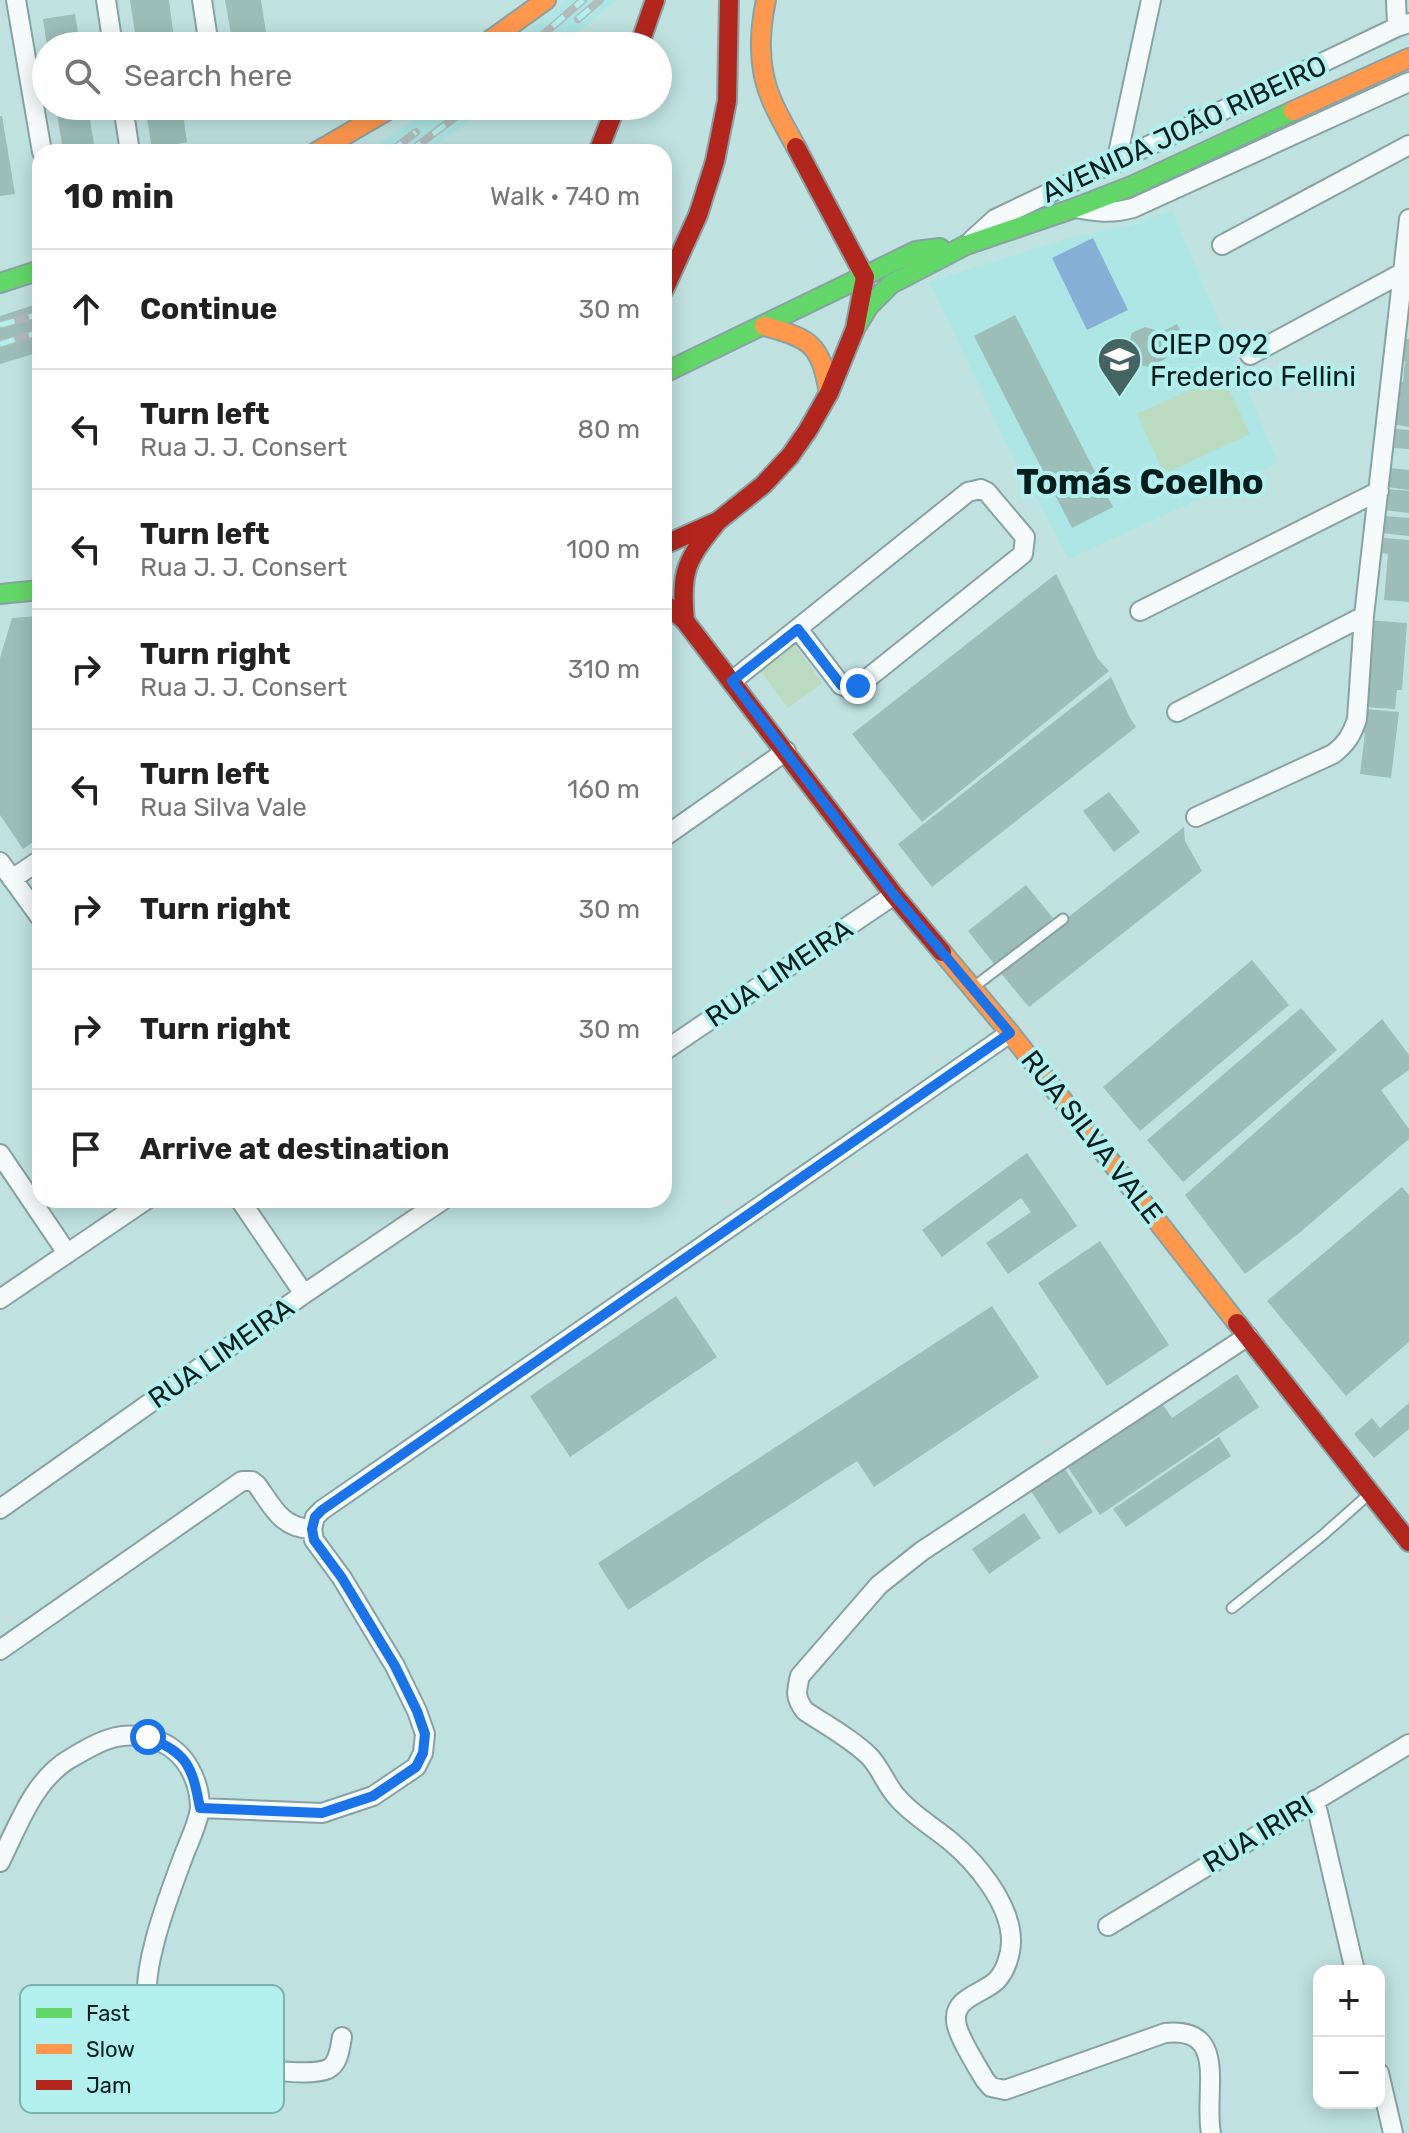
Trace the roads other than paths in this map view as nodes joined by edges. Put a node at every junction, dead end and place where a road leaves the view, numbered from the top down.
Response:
1 (16, 0) edge
2 (106, 0) edge
3 (202, 0) edge
4 (546, 0) edge
5 (655, 0) edge
6 (729, 0) edge
7 (766, 0) edge
8 (1151, 0) edge
9 (1396, 0) edge
10 (1403, 25) edge
11 (111, 32) edge
12 (207, 32) edge
13 (501, 32) edge
14 (644, 32) edge
15 (1409, 58) edge
16 (1409, 82) edge
17 (32, 94) edge
18 (37, 120) edge
19 (125, 120) edge
20 (371, 120) edge
21 (611, 120) edge
22 (41, 144) edge
23 (129, 144) edge
24 (330, 144) edge
25 (601, 144) edge
26 (1409, 145) edge
27 (1116, 163) junction
28 (1075, 208) junction
29 (1409, 219) edge
30 (966, 245) junction
31 (1222, 245) dead end
32 (672, 272) edge
33 (32, 273) edge
34 (1402, 273) junction
35 (865, 277) junction
36 (0, 283) edge
37 (764, 326) junction
38 (856, 329) junction
39 (1250, 355) dead end
40 (672, 358) edge
41 (683, 364) junction
42 (672, 369) edge
43 (829, 393) junction
44 (1379, 491) junction
45 (718, 521) junction
46 (672, 541) edge
47 (32, 591) edge
48 (0, 594) edge
49 (672, 610) edge
50 (1140, 611) dead end
51 (1364, 616) junction
52 (685, 621) junction
53 (798, 629) junction
54 (732, 681) junction
55 (1177, 712) dead end
56 (786, 751) junction
57 (1196, 817) dead end
58 (672, 831) edge
59 (0, 862) edge
60 (32, 865) edge
61 (12, 879) junction
62 (894, 895) junction
63 (32, 906) edge
64 (1063, 919) dead end
65 (972, 988) junction
66 (1010, 1033) junction
67 (672, 1046) edge
68 (0, 1154) edge
69 (32, 1201) edge
70 (37, 1208) edge
71 (134, 1208) edge
72 (245, 1208) edge
73 (431, 1208) edge
74 (67, 1253) junction
75 (304, 1294) junction
76 (0, 1299) edge
77 (1248, 1336) junction
78 (1370, 1492) junction
79 (0, 1509) edge
80 (312, 1529) junction
81 (1409, 1542) edge
82 (1232, 1608) dead end
83 (0, 1650) edge
84 (1409, 1744) edge
85 (1315, 1800) junction
86 (200, 1808) junction
87 (0, 1862) edge
88 (1108, 1926) dead end
89 (1354, 1965) edge
90 (148, 1985) edge
91 (342, 2037) dead end
92 (284, 2071) edge
93 (1385, 2099) edge
94 (1211, 2133) edge
95 (1393, 2133) edge

1 - 17 street
2 - 11 street
3 - 12 street
4 - 13 main road
5 - 14 main road
6 - 32 main road
7 - 35 main road
8 - 27 street
9 - 10 street
10 - 27 street, AVENIDA JOÃO RIBEIRO
15 - 28 main road, AVENIDA JOÃO RIBEIRO
16 - 28 street
18 - 22 street
19 - 23 street
20 - 24 main road
21 - 25 main road
26 - 31 street
27 - 30 street, AVENIDA JOÃO RIBEIRO
28 - 30 main road, AVENIDA JOÃO RIBEIRO
29 - 34 street
30 - 35 main road, AVENIDA JOÃO RIBEIRO
30 - 38 main road, AVENIDA JOÃO RIBEIRO
33 - 36 main road
34 - 39 street
34 - 44 street
35 - 37 main road, AVENIDA JOÃO RIBEIRO
35 - 38 main road
37 - 41 main road, AVENIDA JOÃO RIBEIRO
37 - 43 main road
38 - 43 main road
40 - 41 main road
41 - 42 main road, AVENIDA JOÃO RIBEIRO
43 - 45 main road
44 - 50 street
44 - 51 street
45 - 46 main road
45 - 52 main road
47 - 48 main road
49 - 52 main road, RUA SILVA VALE
51 - 55 street
51 - 57 street
52 - 54 main road, RUA SILVA VALE
53 - 53 street
53 - 54 street
54 - 56 main road, RUA SILVA VALE
56 - 58 street
56 - 62 main road, RUA SILVA VALE
59 - 61 street
60 - 61 street
61 - 63 street
62 - 65 main road, RUA SILVA VALE
62 - 67 street, RUA LIMEIRA
64 - 65 lane
65 - 66 main road, RUA SILVA VALE
66 - 77 main road, RUA SILVA VALE
66 - 80 street
68 - 69 street
70 - 74 street
71 - 74 street
72 - 75 street
73 - 75 street, RUA LIMEIRA
74 - 76 street
75 - 79 street, RUA LIMEIRA
77 - 78 main road, RUA SILVA VALE
77 - 94 street
78 - 81 main road, RUA SILVA VALE
78 - 82 lane
80 - 83 street
80 - 86 street
84 - 85 street, RUA IRIRI
85 - 88 street, RUA IRIRI
85 - 89 street
86 - 87 street
86 - 90 street
91 - 92 street
93 - 95 street

